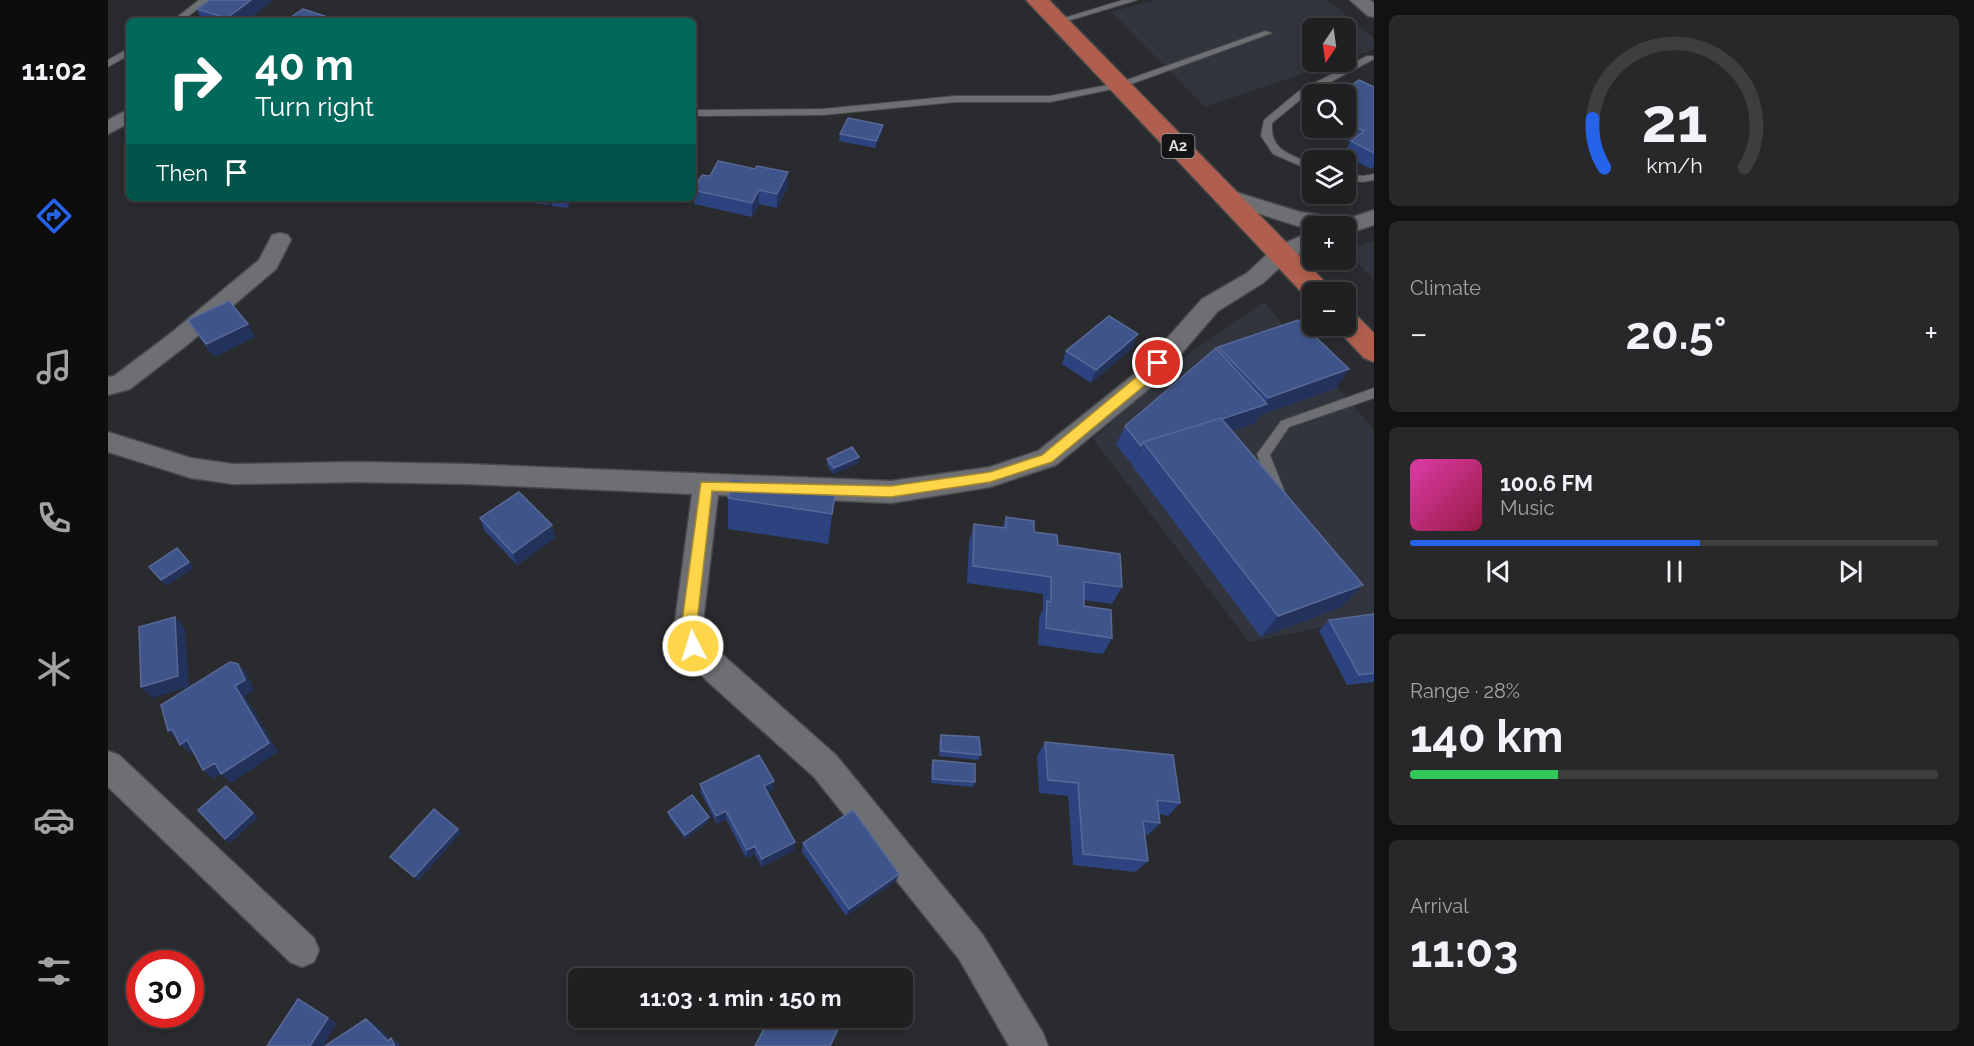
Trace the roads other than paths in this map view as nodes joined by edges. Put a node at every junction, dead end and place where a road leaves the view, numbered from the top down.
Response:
1 (205, 0) edge
2 (1037, 0) edge
3 (1133, 0) edge
4 (1359, 0) edge
5 (1374, 12) edge
6 (180, 18) edge
7 (1058, 21) junction
8 (1268, 33) dead end
9 (126, 53) edge
10 (1370, 58) dead end
11 (108, 64) edge
12 (1120, 85) junction
13 (696, 113) edge
14 (126, 117) edge
15 (108, 128) edge
16 (1302, 163) edge
17 (1374, 177) edge
18 (1356, 178) edge
19 (1226, 196) junction
20 (1374, 217) edge
21 (1302, 220) edge
22 (1356, 223) edge
23 (280, 240) dead end
24 (1302, 243) edge
25 (1282, 253) junction
26 (1309, 282) edge
27 (1356, 332) edge
28 (1374, 351) edge
29 (108, 386) edge
30 (1374, 393) edge
31 (108, 442) edge
32 (706, 486) junction
33 (1289, 509) edge
34 (108, 766) edge
35 (302, 950) dead end
36 (1030, 1046) edge

1 - 6 lane
2 - 7 main road, A2
3 - 7 lane
4 - 5 street
7 - 12 main road, A2
8 - 12 lane
9 - 11 lane
10 - 16 lane
12 - 13 lane
12 - 19 main road, A2
14 - 15 street
17 - 18 lane
19 - 21 street
19 - 25 main road, A2
20 - 22 street
23 - 29 street
24 - 25 street
25 - 26 main road, A2
25 - 32 street
27 - 28 main road
30 - 33 lane
31 - 32 street
32 - 36 street
34 - 35 street

